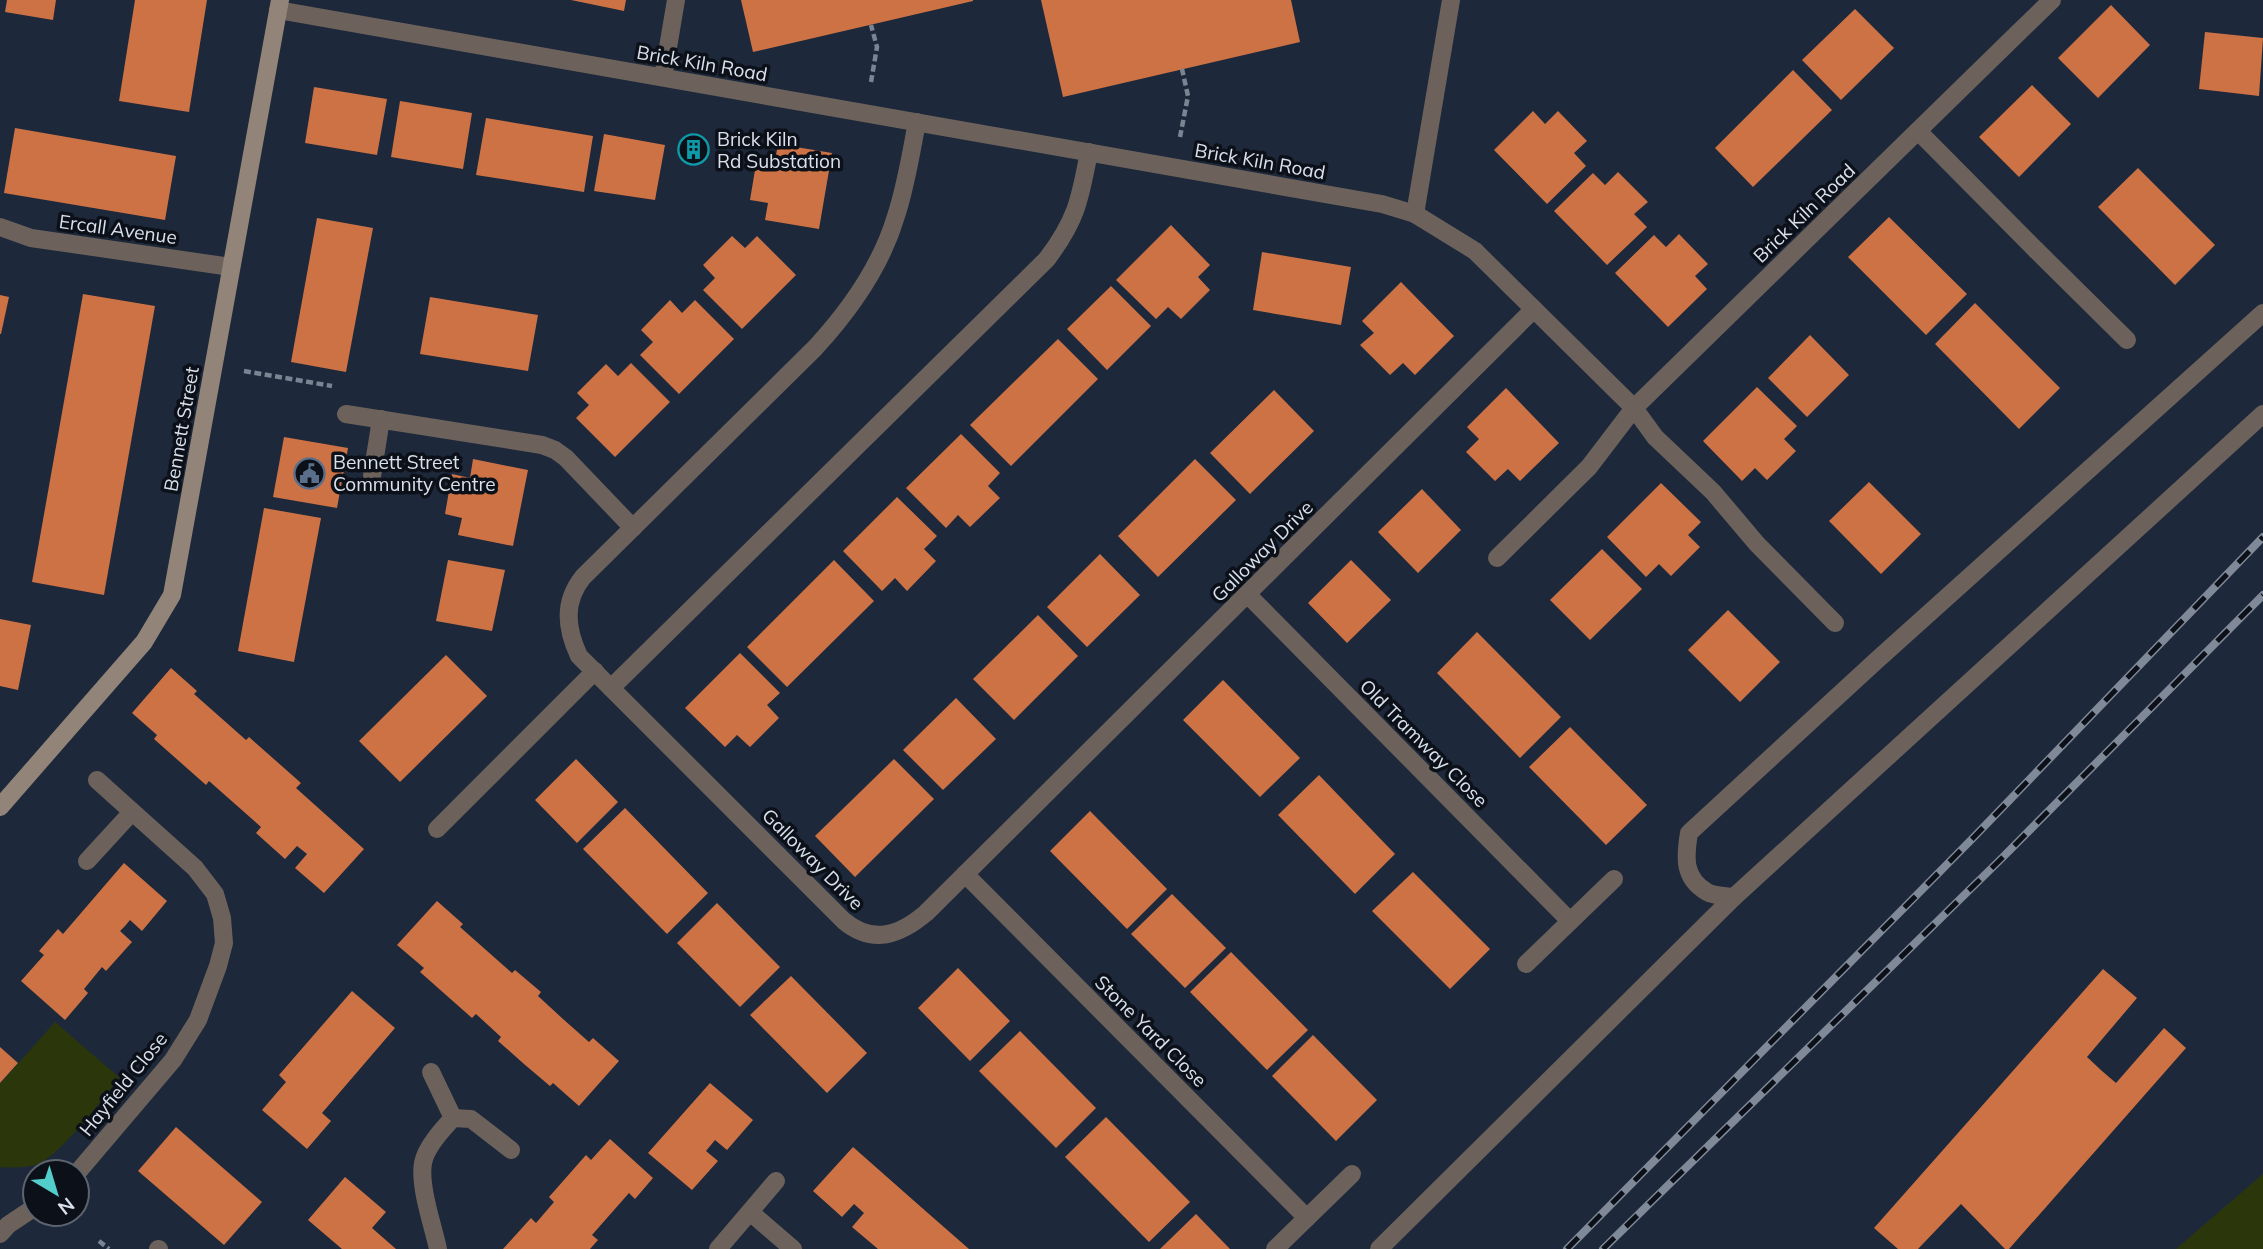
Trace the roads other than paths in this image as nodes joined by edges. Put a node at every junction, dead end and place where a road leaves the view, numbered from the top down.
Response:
1 (676, 0) edge
2 (1451, 0) edge
3 (2052, 0) edge
4 (279, 5) edge
5 (663, 78) junction
6 (917, 122) junction
7 (1918, 131) junction
8 (1089, 152) junction
9 (1415, 214) junction
10 (0, 227) edge
11 (231, 267) junction
12 (1534, 309) junction
13 (2263, 313) edge
14 (2127, 340) dead end
15 (1634, 408) junction
16 (346, 414) road end
17 (2263, 414) edge
18 (381, 419) junction
19 (372, 475) dead end
20 (633, 528) junction
21 (1497, 558) dead end
22 (1248, 595) junction
23 (1835, 623) dead end
24 (594, 671) junction
25 (611, 688) junction
26 (97, 780) dead end
27 (0, 807) edge
28 (132, 812) junction
29 (437, 829) dead end
30 (87, 861) dead end
31 (965, 874) junction
32 (1614, 879) dead end
33 (1734, 897) junction
34 (1570, 921) junction
35 (1526, 964) dead end
36 (431, 1072) dead end
37 (453, 1118) junction
38 (511, 1150) dead end
39 (89, 1158) edge
40 (1352, 1174) dead end
41 (776, 1181) dead end
42 (750, 1212) junction
43 (21, 1216) edge
44 (1307, 1218) junction
45 (3, 1226) edge
46 (438, 1249) edge
47 (718, 1249) edge
48 (793, 1249) edge
49 (1275, 1249) edge
50 (1379, 1249) edge

1 - 5 street
2 - 9 street
3 - 7 street, Brick Kiln Road
4 - 5 street, Brick Kiln Road
4 - 11 street, Bennett Street
5 - 6 street, Brick Kiln Road
6 - 8 street, Brick Kiln Road
6 - 20 street, Galloway Drive
7 - 14 street
7 - 15 street, Brick Kiln Road
8 - 9 street, Brick Kiln Road
8 - 25 street
9 - 12 street, Brick Kiln Road
10 - 11 street, Ercall Avenue
11 - 27 street, Bennett Street
12 - 15 street, Brick Kiln Road
12 - 22 street, Galloway Drive
13 - 33 street
15 - 21 street
15 - 23 street
16 - 18 street
17 - 33 street
18 - 19 street
18 - 20 street
20 - 24 street, Galloway Drive
22 - 31 street, Galloway Drive
22 - 34 street, Old Tramway Close
24 - 25 street, Galloway Drive
24 - 29 street
25 - 31 street, Galloway Drive
26 - 28 street, Hayfield Close
28 - 30 street
28 - 39 street, Hayfield Close
31 - 44 street, Stone Yard Close
32 - 34 street
33 - 50 street
34 - 35 street
36 - 37 street
37 - 38 street
37 - 46 street
40 - 44 street
41 - 42 street
42 - 47 street
42 - 48 street
43 - 45 street
44 - 49 street

